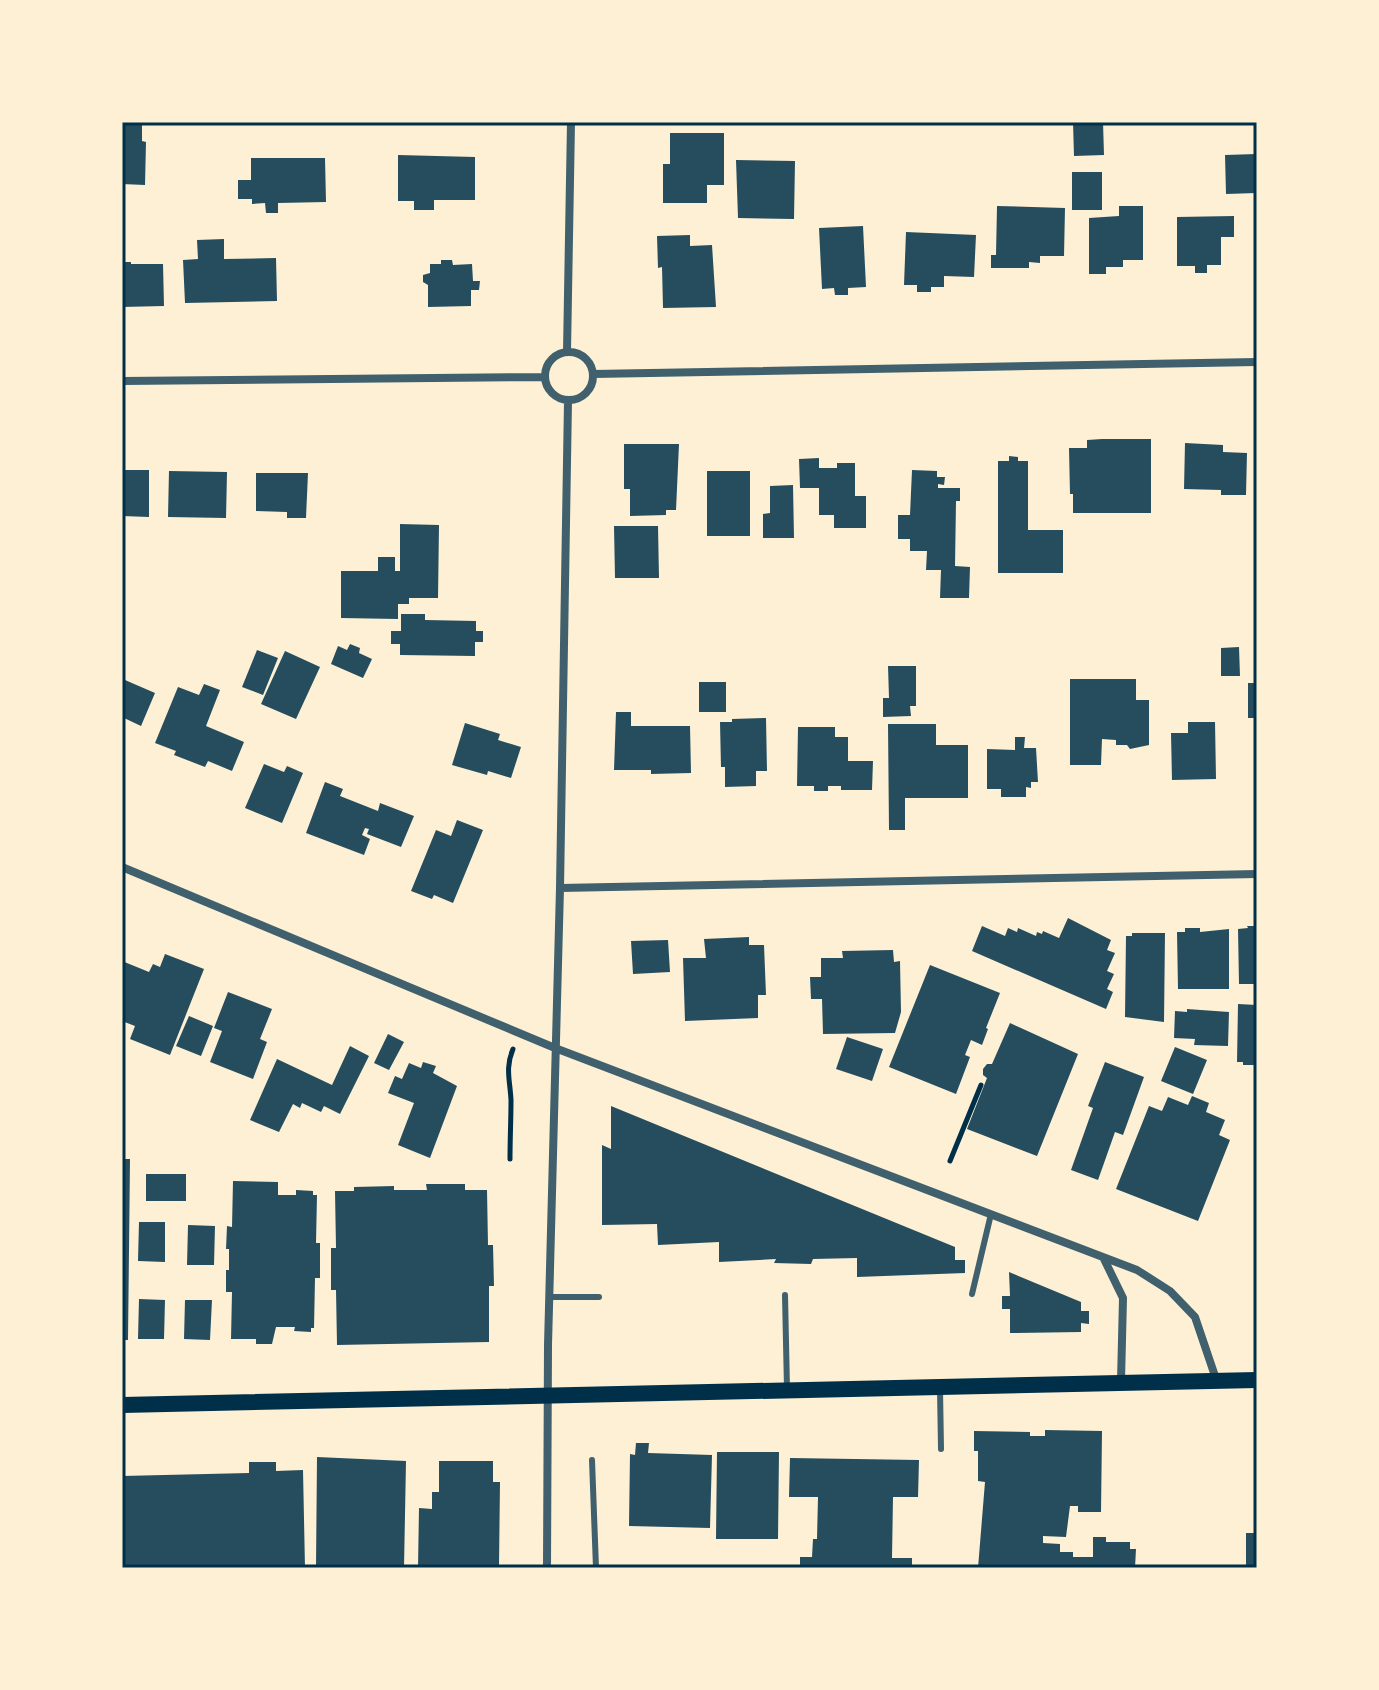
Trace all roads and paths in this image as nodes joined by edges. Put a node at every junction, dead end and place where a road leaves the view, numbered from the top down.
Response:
1 (571, 122) edge
2 (567, 352) junction
3 (1257, 362) edge
4 (593, 374) junction
5 (544, 377) junction
6 (122, 381) edge
7 (568, 401) junction
8 (122, 867) edge
9 (1257, 874) edge
10 (560, 888) junction
11 (555, 1048) junction
12 (514, 1049) dead end
13 (981, 1085) dead end
14 (510, 1159) dead end
15 (950, 1161) dead end
16 (991, 1214) junction
17 (1104, 1258) junction
18 (972, 1294) dead end
19 (785, 1295) dead end
20 (549, 1297) junction
21 (599, 1297) dead end
22 (1216, 1379) junction
23 (1257, 1380) edge
24 (1121, 1381) junction
25 (940, 1386) junction
26 (787, 1389) junction
27 (548, 1395) junction
28 (122, 1405) edge
29 (941, 1449) dead end
30 (592, 1460) dead end
31 (547, 1568) edge
32 (596, 1568) edge

1 - 2 street
2 - 4 street
2 - 5 street
3 - 4 street
4 - 7 street
5 - 6 street
5 - 7 street
7 - 10 street
8 - 11 street
9 - 10 street
10 - 11 street
11 - 16 street
11 - 20 street
12 - 14 path
13 - 15 path
16 - 17 street
16 - 18 lane
17 - 22 street
17 - 24 street
19 - 26 lane
20 - 21 lane
20 - 27 street
22 - 23 main road
22 - 24 main road
24 - 25 main road
25 - 26 main road
25 - 29 lane
26 - 27 main road
27 - 28 main road
27 - 31 street
30 - 32 lane

